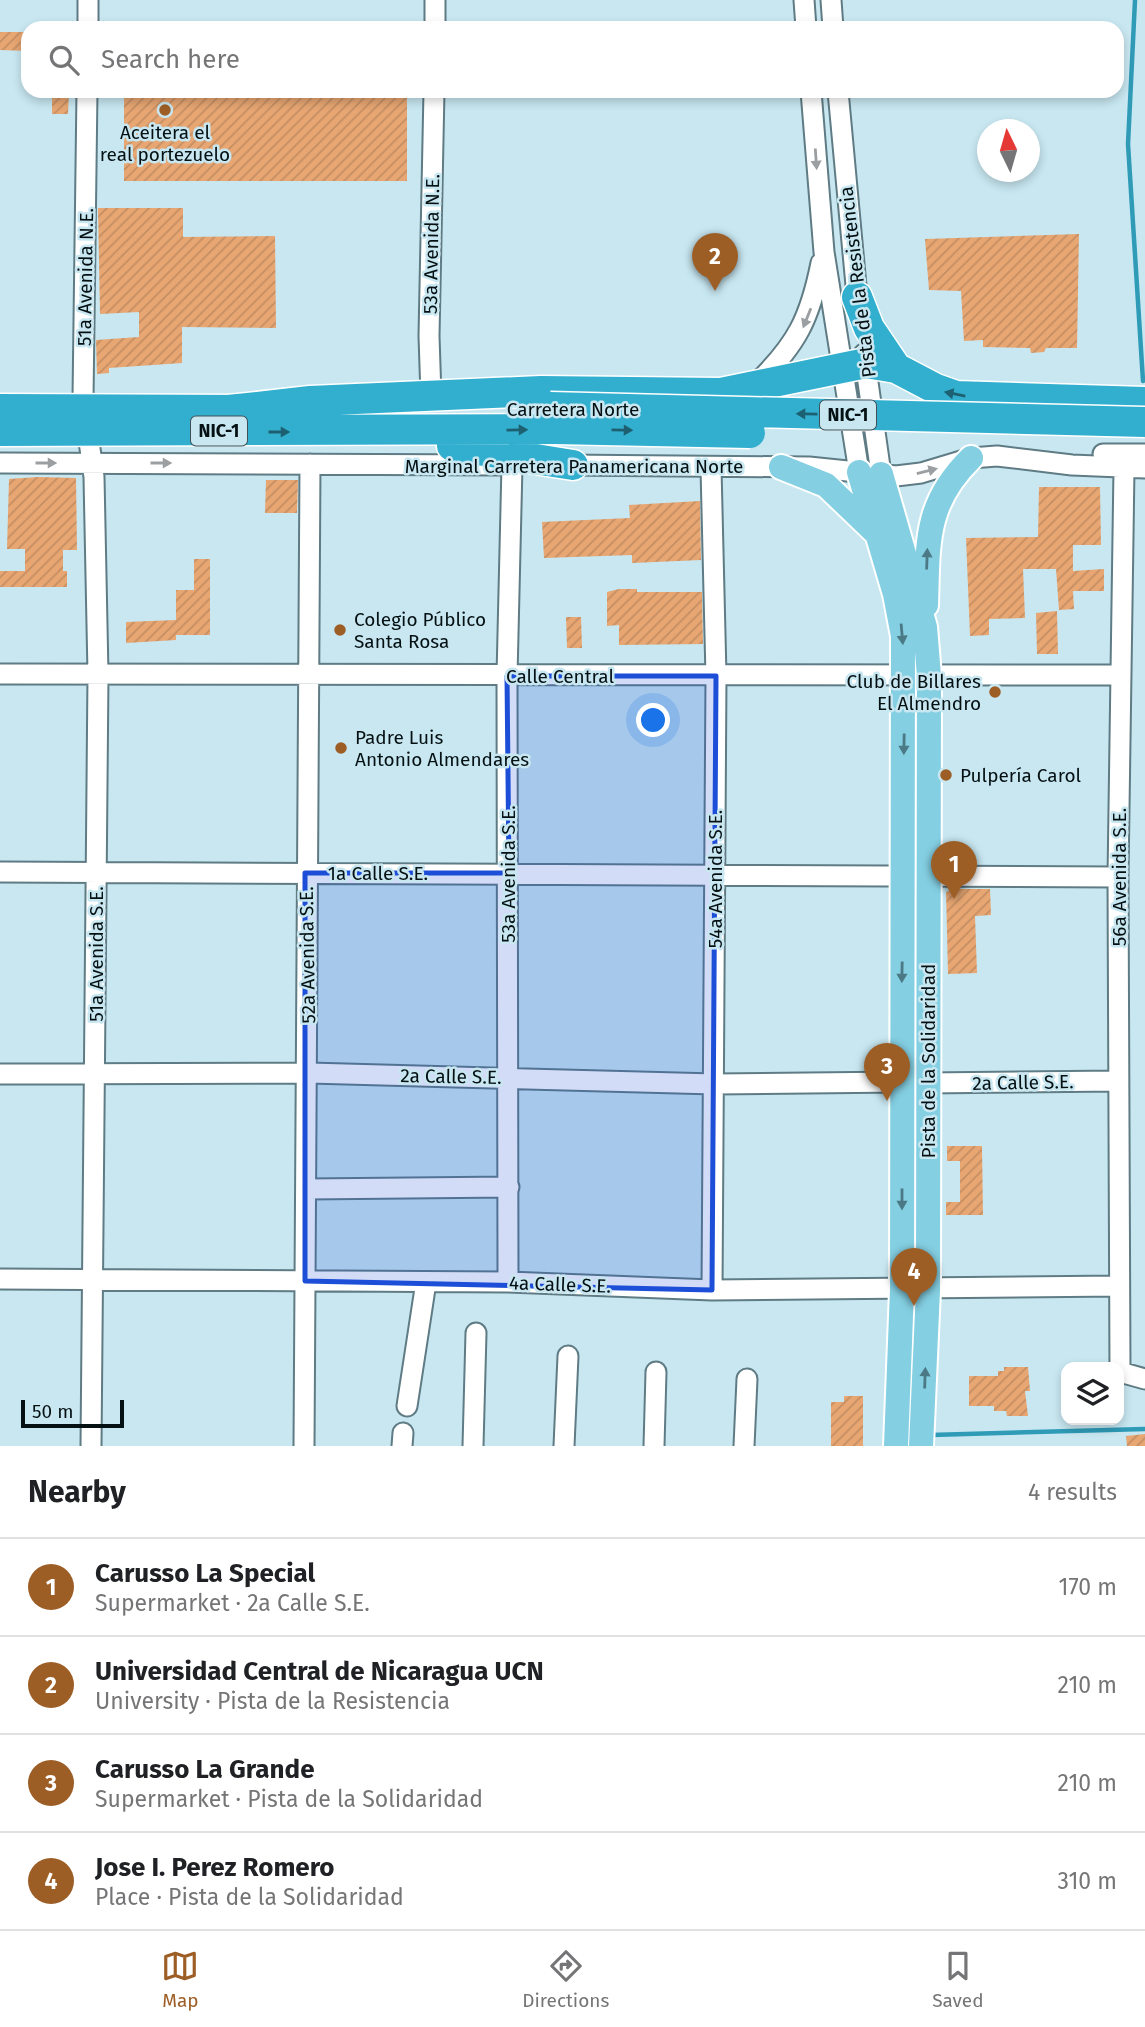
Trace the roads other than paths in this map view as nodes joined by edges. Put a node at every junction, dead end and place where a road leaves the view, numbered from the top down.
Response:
1 (88, 0) edge
2 (435, 0) edge
3 (804, 0) edge
4 (831, 0) edge
5 (88, 21) edge
6 (435, 21) edge
7 (806, 21) edge
8 (832, 21) edge
9 (87, 98) edge
10 (434, 98) edge
11 (812, 98) edge
12 (839, 98) edge
13 (824, 252) junction
14 (857, 297) junction
15 (855, 365) junction
16 (896, 368) junction
17 (757, 383) junction
18 (431, 396) junction
19 (1145, 402) edge
20 (0, 409) edge
21 (229, 410) junction
22 (552, 418) junction
23 (86, 420) junction
24 (1145, 422) edge
25 (0, 431) edge
26 (351, 432) junction
27 (1145, 440) edge
28 (1145, 454) edge
29 (997, 456) junction
30 (971, 458) junction
31 (0, 463) edge
32 (92, 463) junction
33 (310, 464) junction
34 (512, 465) junction
35 (573, 465) junction
36 (781, 467) junction
37 (711, 468) junction
38 (1124, 468) junction
39 (1145, 468) edge
40 (870, 473) junction
41 (875, 532) junction
42 (925, 627) junction
43 (0, 674) edge
44 (98, 674) junction
45 (308, 675) junction
46 (1120, 675) junction
47 (508, 676) junction
48 (716, 676) junction
49 (916, 676) junction
50 (96, 871) junction
51 (0, 872) edge
52 (305, 873) junction
53 (509, 873) junction
54 (714, 877) junction
55 (903, 877) junction
56 (929, 877) junction
57 (1118, 877) junction
58 (309, 1073) junction
59 (0, 1074) edge
60 (95, 1075) junction
61 (509, 1077) junction
62 (1118, 1081) junction
63 (901, 1082) junction
64 (927, 1083) junction
65 (715, 1084) junction
66 (509, 1186) junction
67 (307, 1189) junction
68 (0, 1279) edge
69 (93, 1280) junction
70 (304, 1281) junction
71 (426, 1282) junction
72 (508, 1282) junction
73 (1119, 1286) junction
74 (712, 1290) junction
75 (902, 1290) junction
76 (928, 1290) junction
77 (476, 1333) dead end
78 (568, 1356) dead end
79 (656, 1372) dead end
80 (747, 1379) dead end
81 (1145, 1379) edge
82 (407, 1406) dead end
83 (91, 1446) edge
84 (304, 1446) edge
85 (473, 1446) edge
86 (564, 1446) edge
87 (653, 1446) edge
88 (744, 1446) edge
89 (896, 1446) edge
90 (921, 1446) edge

1 - 5 street
2 - 6 street
3 - 7 street
4 - 8 street
9 - 23 street, 51a Avenida N.E.
10 - 18 street, 53a Avenida N.E.
11 -> 13 street, Pista de la Resistencia
12 - 14 street, Pista de la Resistencia
13 - 15 street, Pista de la Resistencia
13 -> 17 street
14 - 15 street, Pista de la Resistencia
14 - 16 highway
15 - 16 highway
15 - 17 highway
15 - 40 street, Pista de la Resistencia
19 -> 16 highway
17 - 18 highway
18 - 21 highway
20 - 23 highway, Carretera Norte / NIC-1
21 - 22 highway, Carretera Norte / NIC-1
21 - 23 highway, Carretera Norte / NIC-1
24 -> 22 highway, Carretera Norte / NIC-1, bridge
26 -> 22 highway, Carretera Norte / NIC-1
22 -> 27 highway, Carretera Norte / NIC-1, bridge
23 - 25 highway, Carretera Norte / NIC-1
23 -> 26 highway, Carretera Norte / NIC-1
23 - 32 street, 51a Avenida N.E.
26 - 35 highway
28 - 29 street
29 - 30 street, Marginal Carretera Panamericana Norte
29 - 38 street, Marginal Carretera Panamericana Norte
40 -> 30 street, Marginal Carretera Panamericana Norte
42 -> 30 main road
31 -> 32 street, Marginal Carretera Panamericana Norte
32 -> 33 street, Marginal Carretera Panamericana Norte
32 - 44 street, 51a Avenida S.E.
33 - 34 street, Marginal Carretera Panamericana Norte
33 - 45 street, 52a Avenida S.E.
34 - 35 street, Marginal Carretera Panamericana Norte
34 - 47 street, 53a Avenida S.E.
35 - 37 street, Marginal Carretera Panamericana Norte
36 - 37 street, Marginal Carretera Panamericana Norte
36 - 40 street, Marginal Carretera Panamericana Norte
36 - 41 main road
37 - 48 street, 54a Avenida S.E.
38 - 39 street, Marginal Carretera Panamericana Norte
38 - 46 street, 56a Avenida S.E.
40 - 41 main road, Pista de la Resistencia
40 - 42 main road, Pista de la Resistencia
41 -> 49 main road, Pista de la Resistencia
42 - 49 main road, Pista de la Resistencia
43 - 44 street, Calle Central
44 - 45 street, Calle Central
44 - 50 street, 51a Avenida S.E.
45 - 47 street, Calle Central
45 - 52 street, 52a Avenida S.E.
46 - 49 street, Calle Central
46 - 57 street, 56a Avenida S.E.
47 - 48 street, Calle Central
47 - 53 street, 53a Avenida S.E.
48 - 49 street, Calle Central
48 - 54 street, 54a Avenida S.E.
49 -> 55 main road, Pista de la Solidaridad
49 - 56 main road, Pista de la Solidaridad
50 - 51 street, 1a Calle S.E.
50 - 52 street, 1a Calle S.E.
50 - 60 street, 51a Avenida S.E.
52 - 53 street, 1a Calle S.E.
52 - 58 street, 52a Avenida S.E.
53 - 54 street, 1a Calle S.E.
53 - 61 street, 53a Avenida S.E.
54 - 55 street
54 - 65 street, 54a Avenida S.E.
55 - 56 street
55 -> 63 main road, Pista de la Solidaridad
56 - 57 street
56 - 64 main road, Pista de la Solidaridad
57 - 62 street, 56a Avenida S.E.
58 - 60 street, 2a Calle S.E.
58 - 61 street, 2a Calle S.E.
58 - 67 street, 52a Avenida S.E.
59 - 60 street, 2a Calle S.E.
60 - 69 street, 51a Avenida S.E.
61 - 65 street, 2a Calle S.E.
61 - 66 street, 53a Avenida S.E.
62 - 64 street, 2a Calle S.E.
62 - 73 street, 56a Avenida S.E.
63 - 65 street, 2a Calle S.E.
63 -> 75 main road, Pista de la Solidaridad
64 - 76 main road, Pista de la Solidaridad
65 - 74 street, 54a Avenida S.E.
66 - 67 street
66 - 72 street, 53a Avenida S.E.
67 - 70 street, 52a Avenida S.E.
68 - 69 street, 4a Calle S.E.
69 - 70 street, 4a Calle S.E.
69 - 83 street, 51a Avenida S.E.
70 - 71 street, 4a Calle S.E.
70 - 84 street, 52a Avenida S.E.
71 - 72 street, 4a Calle S.E.
71 - 82 street
72 - 74 street, 4a Calle S.E.
73 - 76 street, 4a Calle S.E.
73 - 81 street, 56a Avenida S.E.
74 - 75 street, 4a Calle S.E.
75 - 76 street, 4a Calle S.E.
75 - 89 main road, Pista de la Solidaridad
90 -> 76 main road, Pista de la Solidaridad
77 - 85 street
78 - 86 street
79 - 87 street
80 - 88 street

